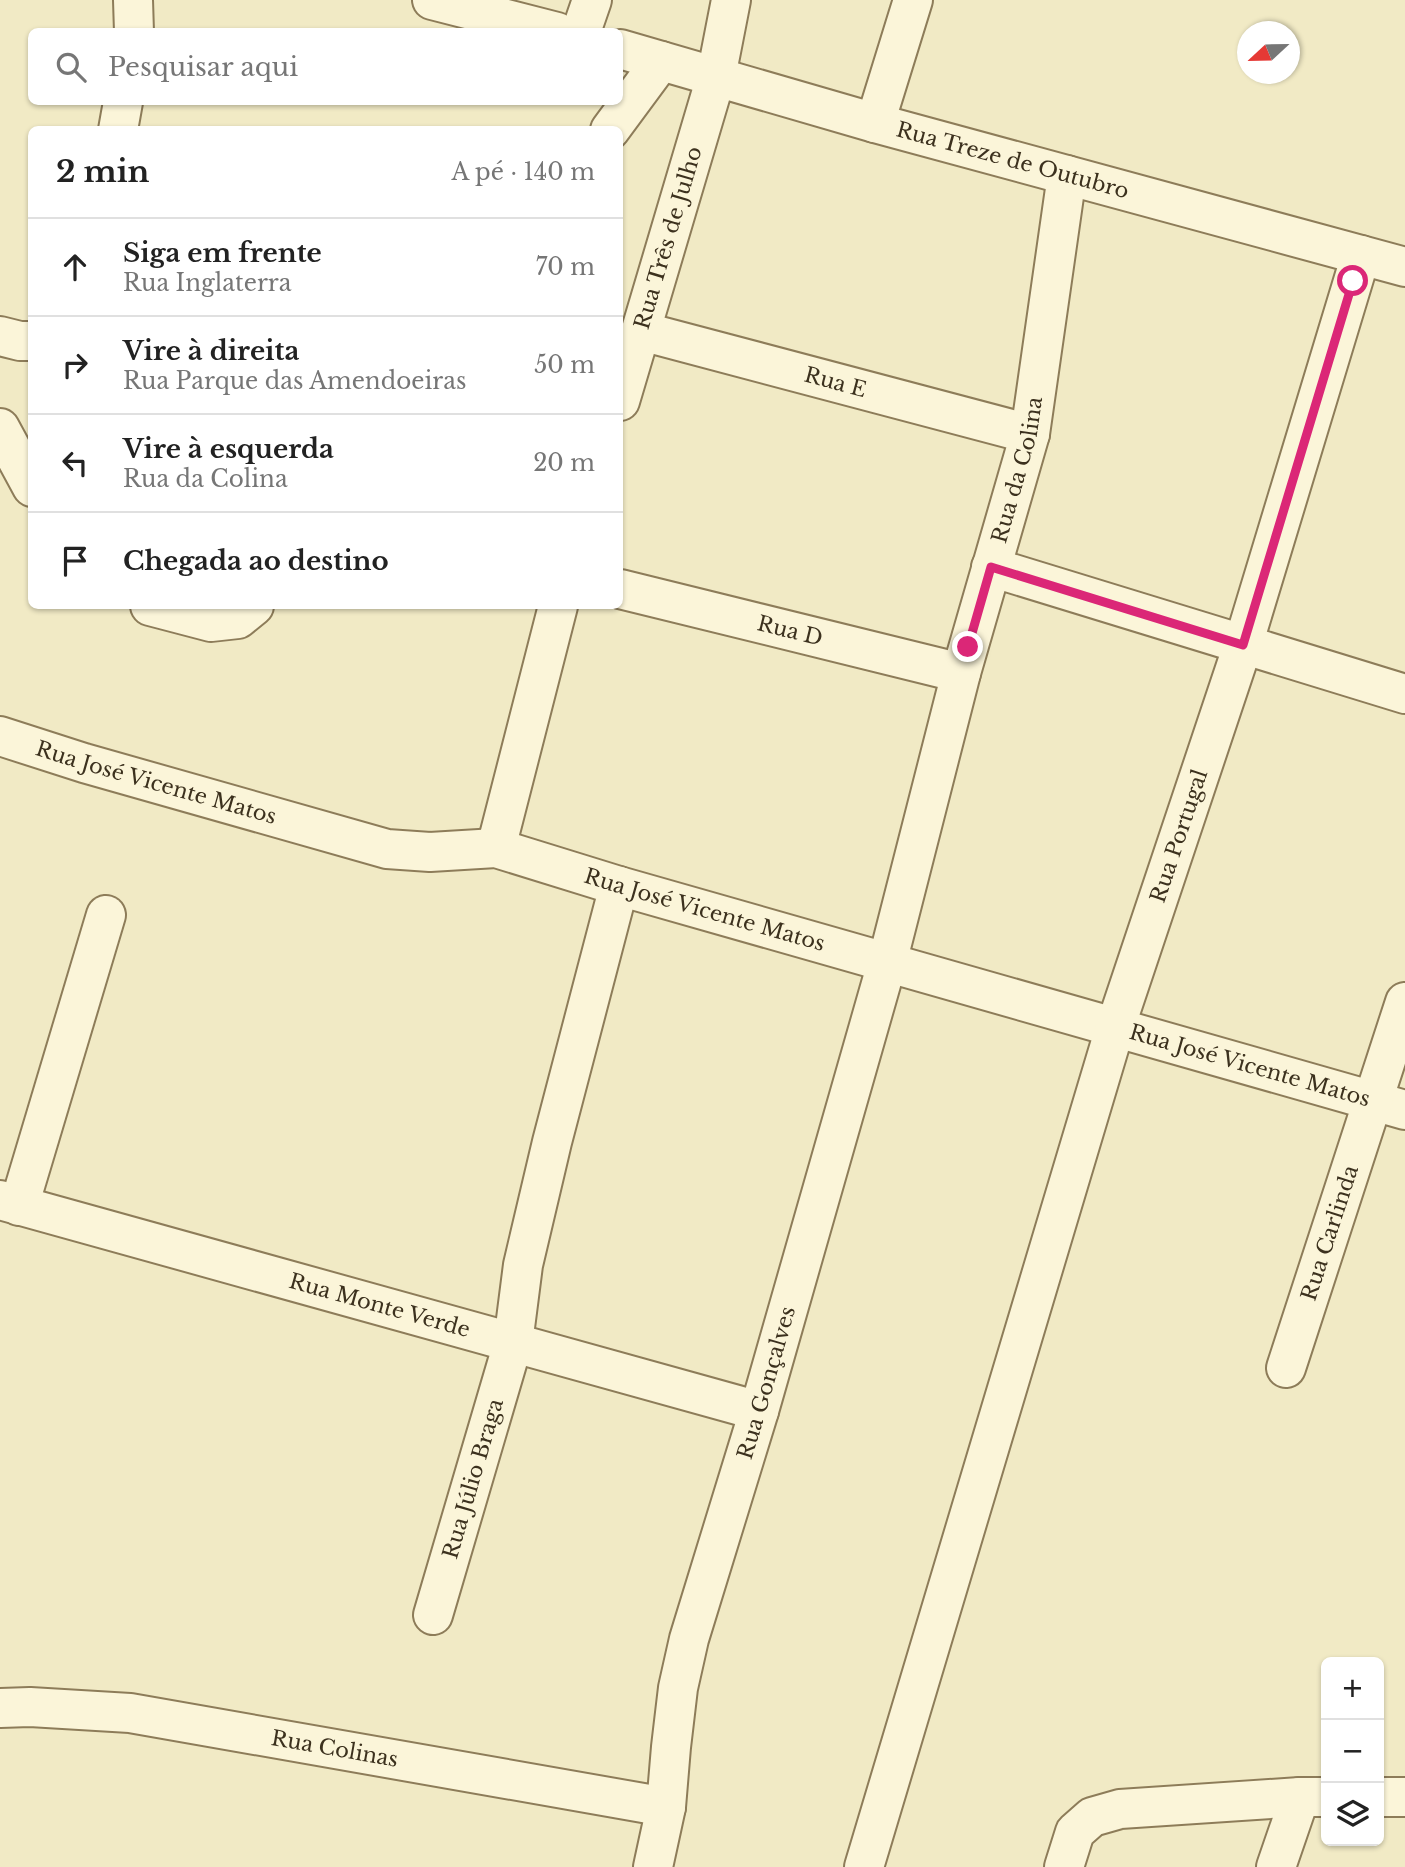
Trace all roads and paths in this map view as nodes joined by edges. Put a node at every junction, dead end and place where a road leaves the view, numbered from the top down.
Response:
1 (133, 0) edge
2 (432, 0) edge
3 (592, 0) edge
4 (731, 0) edge
5 (914, 0) edge
6 (134, 28) edge
7 (541, 28) edge
8 (582, 28) edge
9 (623, 50) edge
10 (661, 61) junction
11 (716, 77) junction
12 (122, 105) edge
13 (875, 123) junction
14 (119, 126) edge
15 (613, 126) edge
16 (1067, 174) junction
17 (1361, 255) junction
18 (1405, 267) edge
19 (641, 331) junction
20 (0, 336) edge
21 (28, 341) edge
22 (623, 391) edge
23 (0, 428) edge
24 (1030, 435) junction
25 (28, 480) edge
26 (991, 567) junction
27 (623, 590) edge
28 (161, 609) edge
29 (251, 609) edge
30 (557, 609) edge
31 (1243, 645) junction
32 (961, 673) junction
33 (1405, 694) edge
34 (0, 736) edge
35 (496, 848) junction
36 (618, 886) junction
37 (106, 915) dead end
38 (887, 963) junction
39 (1405, 1002) edge
40 (1115, 1028) junction
41 (1389, 1105) edge
42 (10, 1203) edge
43 (513, 1343) junction
44 (1286, 1367) dead end
45 (760, 1412) junction
46 (433, 1615) dead end
47 (0, 1708) edge
48 (1313, 1797) edge
49 (1384, 1797) edge
50 (1405, 1797) edge
51 (666, 1807) junction
52 (653, 1867) edge
53 (864, 1867) edge
54 (1064, 1867) edge
55 (1276, 1867) edge

1 - 6 street
2 - 7 street
3 - 8 street
4 - 11 street, Rua Três de Julho
5 - 13 street
9 - 10 street, Rua Treze de Outubro
10 - 11 street, Rua Treze de Outubro
10 - 15 street
11 - 13 street, Rua Treze de Outubro
11 - 19 street, Rua Três de Julho
12 - 14 street
13 - 16 street, Rua Treze de Outubro
16 - 17 street, Rua Treze de Outubro
16 - 24 street, Rua da Colina
17 - 18 street, Rua Treze de Outubro
17 - 31 street, Rua Portugal
19 - 22 street, Rua Três de Julho
19 - 24 street, Rua E
20 - 21 street
23 - 25 street
24 - 26 street, Rua da Colina
26 - 31 street
26 - 32 street, Rua da Colina
27 - 32 street, Rua D
28 - 29 street
30 - 35 street
31 - 33 street
31 - 40 street, Rua Portugal
32 - 38 street, Rua da Colina
34 - 35 street, Rua José Vicente Matos
35 - 36 street, Rua José Vicente Matos
36 - 38 street, Rua José Vicente Matos
36 - 43 street, Rua Júlio Braga
37 - 42 street
38 - 40 street, Rua José Vicente Matos
38 - 45 street, Rua Gonçalves
39 - 41 street, Rua Carlinda
40 - 41 street, Rua José Vicente Matos
40 - 53 street, Rua Portugal
41 - 44 street, Rua Carlinda
42 - 43 street, Rua Monte Verde
43 - 45 street, Rua Monte Verde
43 - 46 street, Rua Júlio Braga
45 - 51 street, Rua Gonçalves
47 - 51 street, Rua Colinas
48 - 54 street
48 - 55 street
49 - 50 street
51 - 52 street, Rua Gonçalves

